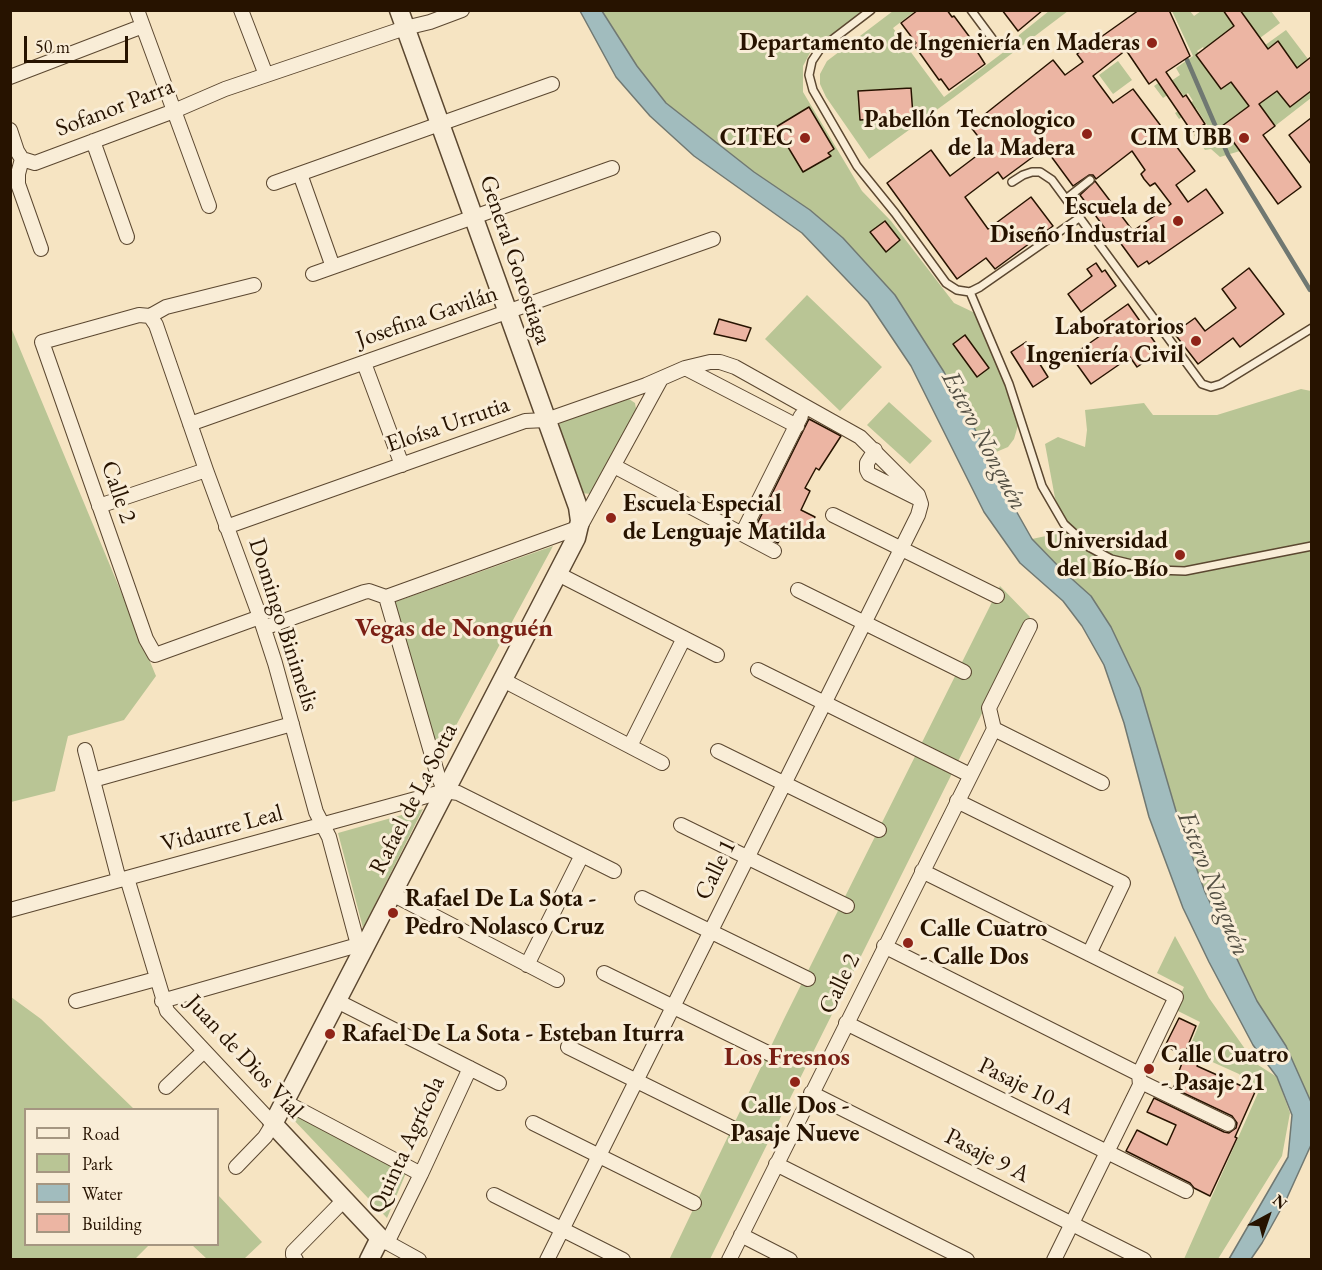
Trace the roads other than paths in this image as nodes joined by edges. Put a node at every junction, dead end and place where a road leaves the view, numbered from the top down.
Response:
1 (137, 10) edge
2 (241, 10) edge
3 (462, 10) edge
4 (871, 10) edge
5 (971, 10) edge
6 (402, 19) edge
7 (143, 26) junction
8 (997, 45) dead end
9 (266, 75) junction
10 (10, 77) edge
11 (552, 84) dead end
12 (174, 111) junction
13 (440, 124) junction
14 (10, 130) edge
15 (93, 141) junction
16 (22, 159) junction
17 (612, 168) dead end
18 (300, 174) junction
19 (1090, 180) dead end
20 (1012, 182) dead end
21 (274, 183) dead end
22 (1066, 199) junction
23 (209, 206) dead end
24 (474, 217) junction
25 (1079, 218) junction
26 (127, 237) dead end
27 (713, 239) dead end
28 (41, 249) dead end
29 (333, 267) junction
30 (313, 274) dead end
31 (254, 285) dead end
32 (970, 292) junction
33 (508, 312) junction
34 (150, 316) junction
35 (1311, 328) edge
36 (364, 363) junction
37 (685, 368) junction
38 (661, 379) junction
39 (546, 420) junction
40 (190, 424) junction
41 (875, 450) junction
42 (402, 465) junction
43 (614, 466) junction
44 (206, 470) junction
45 (598, 496) junction
46 (574, 498) junction
47 (920, 500) junction
48 (99, 506) junction
49 (833, 516) dead end
50 (226, 526) junction
51 (580, 527) junction
52 (742, 534) junction
53 (1311, 546) edge
54 (901, 549) junction
55 (774, 551) dead end
56 (558, 574) junction
57 (798, 590) dead end
58 (997, 596) dead end
59 (386, 597) junction
60 (262, 622) junction
61 (864, 623) junction
62 (1030, 626) dead end
63 (684, 638) junction
64 (717, 655) dead end
65 (759, 670) dead end
66 (964, 672) dead end
67 (503, 680) junction
68 (825, 702) junction
69 (292, 724) junction
70 (994, 729) junction
71 (630, 746) junction
72 (85, 750) dead end
73 (718, 751) dead end
74 (662, 763) dead end
75 (970, 776) junction
76 (93, 780) junction
77 (784, 783) junction
78 (1102, 783) dead end
79 (445, 791) junction
80 (957, 801) junction
81 (323, 825) junction
82 (681, 825) dead end
83 (879, 830) dead end
84 (582, 855) junction
85 (747, 857) junction
86 (614, 871) dead end
87 (922, 871) junction
88 (123, 879) junction
89 (392, 894) junction
90 (642, 898) dead end
91 (847, 906) dead end
92 (10, 910) edge
93 (711, 932) junction
94 (884, 946) junction
95 (361, 947) junction
96 (1089, 954) junction
97 (527, 964) junction
98 (604, 973) dead end
99 (156, 979) junction
100 (808, 979) dead end
101 (557, 980) dead end
102 (76, 1001) dead end
103 (162, 1001) junction
104 (337, 1001) junction
105 (673, 1007) junction
106 (846, 1023) junction
107 (568, 1047) dead end
108 (203, 1052) junction
109 (772, 1055) dead end
110 (470, 1068) junction
111 (1140, 1078) junction
112 (636, 1081) junction
113 (500, 1083) dead end
114 (166, 1087) dead end
115 (811, 1093) junction
116 (285, 1102) junction
117 (533, 1123) dead end
118 (273, 1124) junction
119 (1228, 1124) dead end
120 (734, 1129) dead end
121 (1107, 1152) junction
122 (599, 1156) junction
123 (776, 1164) junction
124 (236, 1167) dead end
125 (421, 1174) junction
126 (1186, 1191) dead end
127 (494, 1195) dead end
128 (344, 1200) junction
129 (694, 1203) dead end
130 (1072, 1224) junction
131 (562, 1229) junction
132 (741, 1235) junction
133 (383, 1240) junction
134 (294, 1257) edge
135 (369, 1260) edge
136 (419, 1260) edge
137 (547, 1260) edge
138 (623, 1260) edge
139 (729, 1260) edge
140 (790, 1260) edge
141 (967, 1260) edge
142 (1054, 1260) edge
143 (1143, 1260) edge

1 - 7 street
2 - 9 street
3 - 6 street, Sofanor Parra
4 - 32 lane
5 - 8 lane
6 - 9 street, Sofanor Parra
6 - 13 street, General Gorostiaga
7 - 10 street
7 - 12 street
9 - 12 street, Sofanor Parra
11 - 13 street
12 - 15 street, Sofanor Parra
12 - 23 street
13 - 18 street
13 - 24 street, General Gorostiaga
14 - 16 street
15 - 16 street, Sofanor Parra
15 - 26 street
16 - 28 street
17 - 24 street
18 - 21 street
18 - 29 street
19 - 22 lane
20 - 22 lane
22 - 25 lane
24 - 29 street
24 - 33 street, General Gorostiaga
25 - 32 lane
25 - 35 lane
27 - 33 street, Josefina Gavilán
29 - 30 street
31 - 34 street
32 - 53 lane
33 - 36 street, Josefina Gavilán
33 - 39 street, General Gorostiaga
34 - 40 street, Domingo Binimelis
34 - 48 street, Calle 2
36 - 40 street, Josefina Gavilán
36 - 42 street
37 - 38 street, Eloísa Urrutia
37 - 41 street, Eloísa Urrutia
37 - 52 street
38 - 39 street, Eloísa Urrutia
38 - 43 street, Rafael de La Sotta
39 - 42 street, Eloísa Urrutia
39 - 46 street, General Gorostiaga
40 - 44 street, Domingo Binimelis
41 - 47 street
41 - 47 street
42 - 50 street, Eloísa Urrutia
43 - 45 street, Rafael de La Sotta
43 - 52 street
44 - 48 street
44 - 50 street, Domingo Binimelis
45 - 46 street
45 - 51 street, Rafael de La Sotta
46 - 51 street, General Gorostiaga
47 - 54 street, Calle 1
48 - 60 street, Calle 2
49 - 54 street
50 - 60 street, Domingo Binimelis
51 - 56 street, Rafael de La Sotta
51 - 59 street
52 - 55 street
54 - 58 street
54 - 61 street, Calle 1
56 - 63 street
56 - 67 street, Rafael de La Sotta
57 - 61 street
59 - 60 street
59 - 79 street
60 - 69 street, Domingo Binimelis
61 - 66 street
61 - 68 street, Calle 1
62 - 70 street
63 - 64 street
63 - 71 street
65 - 68 street
67 - 71 street
67 - 79 street, Rafael de La Sotta
68 - 75 street
68 - 77 street, Calle 1
69 - 76 street
69 - 81 street, Domingo Binimelis
70 - 75 street, Calle 2
70 - 78 street
71 - 74 street
72 - 76 street, Juan de Dios Vial
73 - 77 street
75 - 80 street, Calle 2
76 - 88 street, Juan de Dios Vial
77 - 83 street
77 - 85 street, Calle 1
79 - 81 street, Vidaurre Leal
79 - 84 street
79 - 89 street, Rafael de La Sotta
80 - 87 street, Calle 2
80 - 96 street
81 - 88 street, Vidaurre Leal
81 - 95 street, Domingo Binimelis
82 - 85 street
84 - 86 street
84 - 97 street
85 - 91 street
85 - 93 street, Calle 1
87 - 94 street, Calle 2
87 - 96 street
88 - 92 street, Vidaurre Leal
88 - 99 street, Juan de Dios Vial
89 - 95 street, Rafael de La Sotta
89 - 97 street
90 - 93 street
93 - 100 street
93 - 105 street, Calle 1
94 - 106 street, Calle 2
94 - 111 street
95 - 103 street
95 - 104 street, Rafael de La Sotta
96 - 111 street
97 - 101 street
98 - 105 street
99 - 102 street
99 - 103 street, Juan de Dios Vial
103 - 108 street, Juan de Dios Vial
104 - 110 street
104 - 116 street, Rafael de La Sotta
105 - 109 street
105 - 112 street, Calle 1
106 - 115 street, Calle 2
106 - 121 street, Pasaje 10 A
107 - 112 street
108 - 114 street
108 - 118 street, Juan de Dios Vial
110 - 113 street
110 - 125 street, Quinta Agrícola
111 - 119 street
111 - 121 street
112 - 120 street
112 - 122 street, Calle 1
115 - 123 street, Calle 2
115 - 130 street, Pasaje 9 A
116 - 118 street, Rafael de La Sotta
116 - 125 street
117 - 122 street
118 - 124 street
118 - 128 street, Juan de Dios Vial
121 - 126 street, Pasaje 10 A
121 - 130 street
122 - 129 street
122 - 131 street, Calle 1
123 - 132 street, Calle 2
123 - 141 street
125 - 133 street, Quinta Agrícola
127 - 131 street
128 - 133 street, Juan de Dios Vial
128 - 134 street
130 - 142 street
130 - 143 street, Pasaje 9 A
131 - 137 street, Calle 1
131 - 138 street
132 - 139 street, Calle 2
132 - 140 street
133 - 135 street, Quinta Agrícola
133 - 136 street

